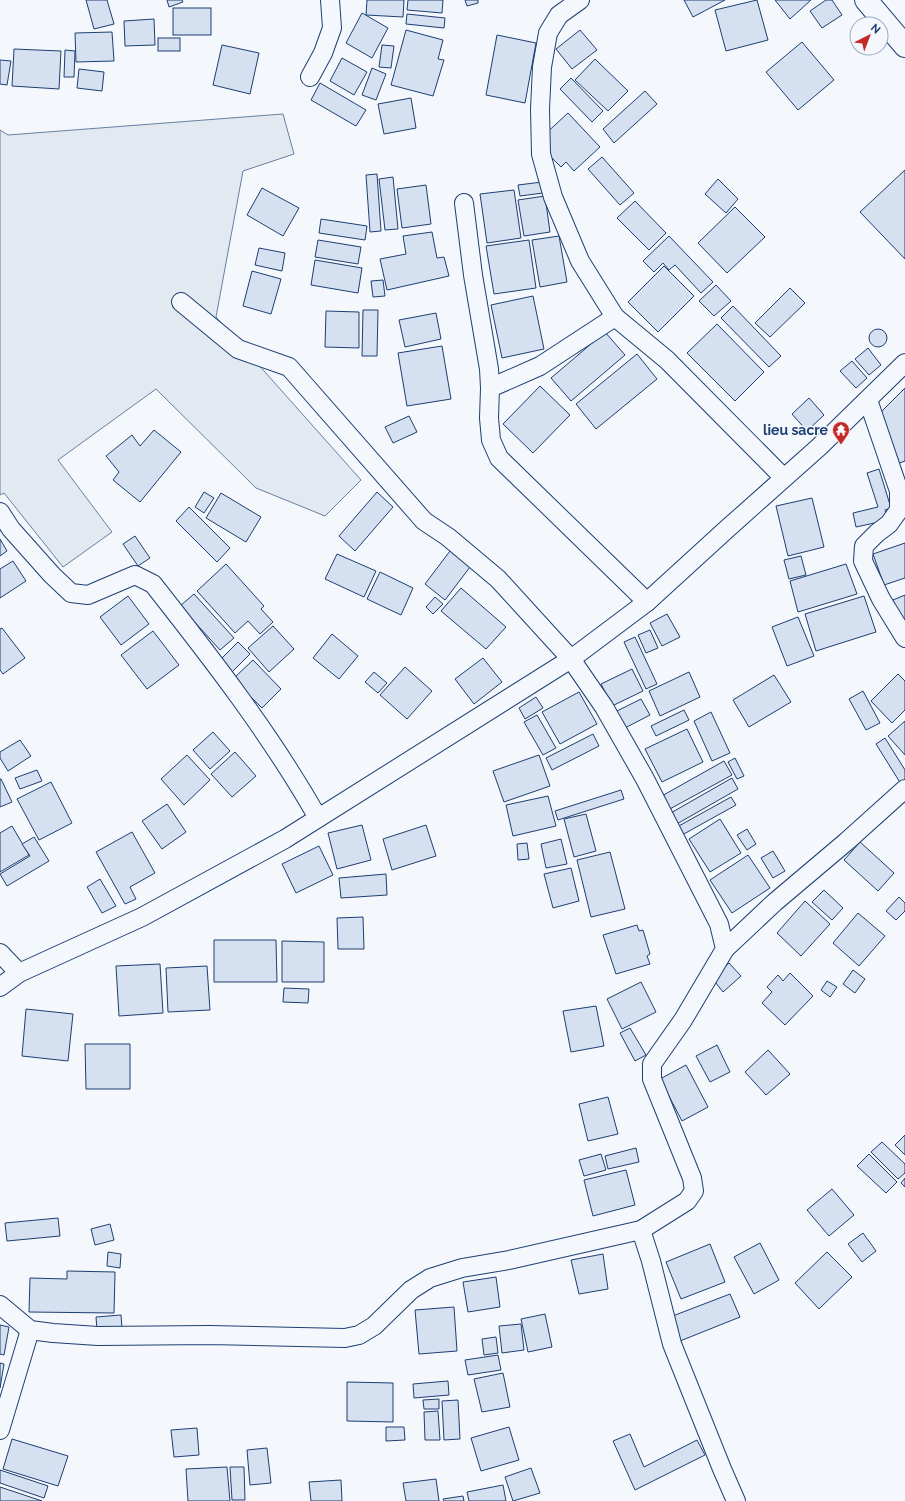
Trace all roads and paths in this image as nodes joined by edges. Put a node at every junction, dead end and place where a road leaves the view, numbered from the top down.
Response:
1 (330, 0) edge
2 (580, 0) edge
3 (866, 0) edge
4 (905, 46) edge
5 (310, 78) dead end
6 (464, 202) dead end
7 (181, 302) dead end
8 (615, 317) junction
9 (905, 363) edge
10 (490, 388) junction
11 (868, 400) junction
12 (784, 478) junction
13 (0, 512) edge
14 (647, 602) junction
15 (905, 638) edge
16 (571, 659) junction
17 (905, 789) edge
18 (318, 818) junction
19 (725, 949) junction
20 (0, 953) edge
21 (19, 973) junction
22 (0, 986) edge
23 (641, 1230) junction
24 (0, 1305) edge
25 (30, 1330) junction
26 (0, 1430) edge
27 (736, 1501) edge

1 - 5 street
2 - 8 street
3 - 4 main road
6 - 10 street
7 - 16 street
8 - 10 street
8 - 12 street
9 - 11 street
10 - 14 street
11 - 12 street
11 - 15 street
12 - 14 street
13 - 18 street
14 - 16 street
16 - 18 street
16 - 19 street
17 - 19 street
18 - 21 street
19 - 23 street
20 - 21 street
21 - 22 street
23 - 25 street
23 - 27 street
24 - 25 street
25 - 26 street

